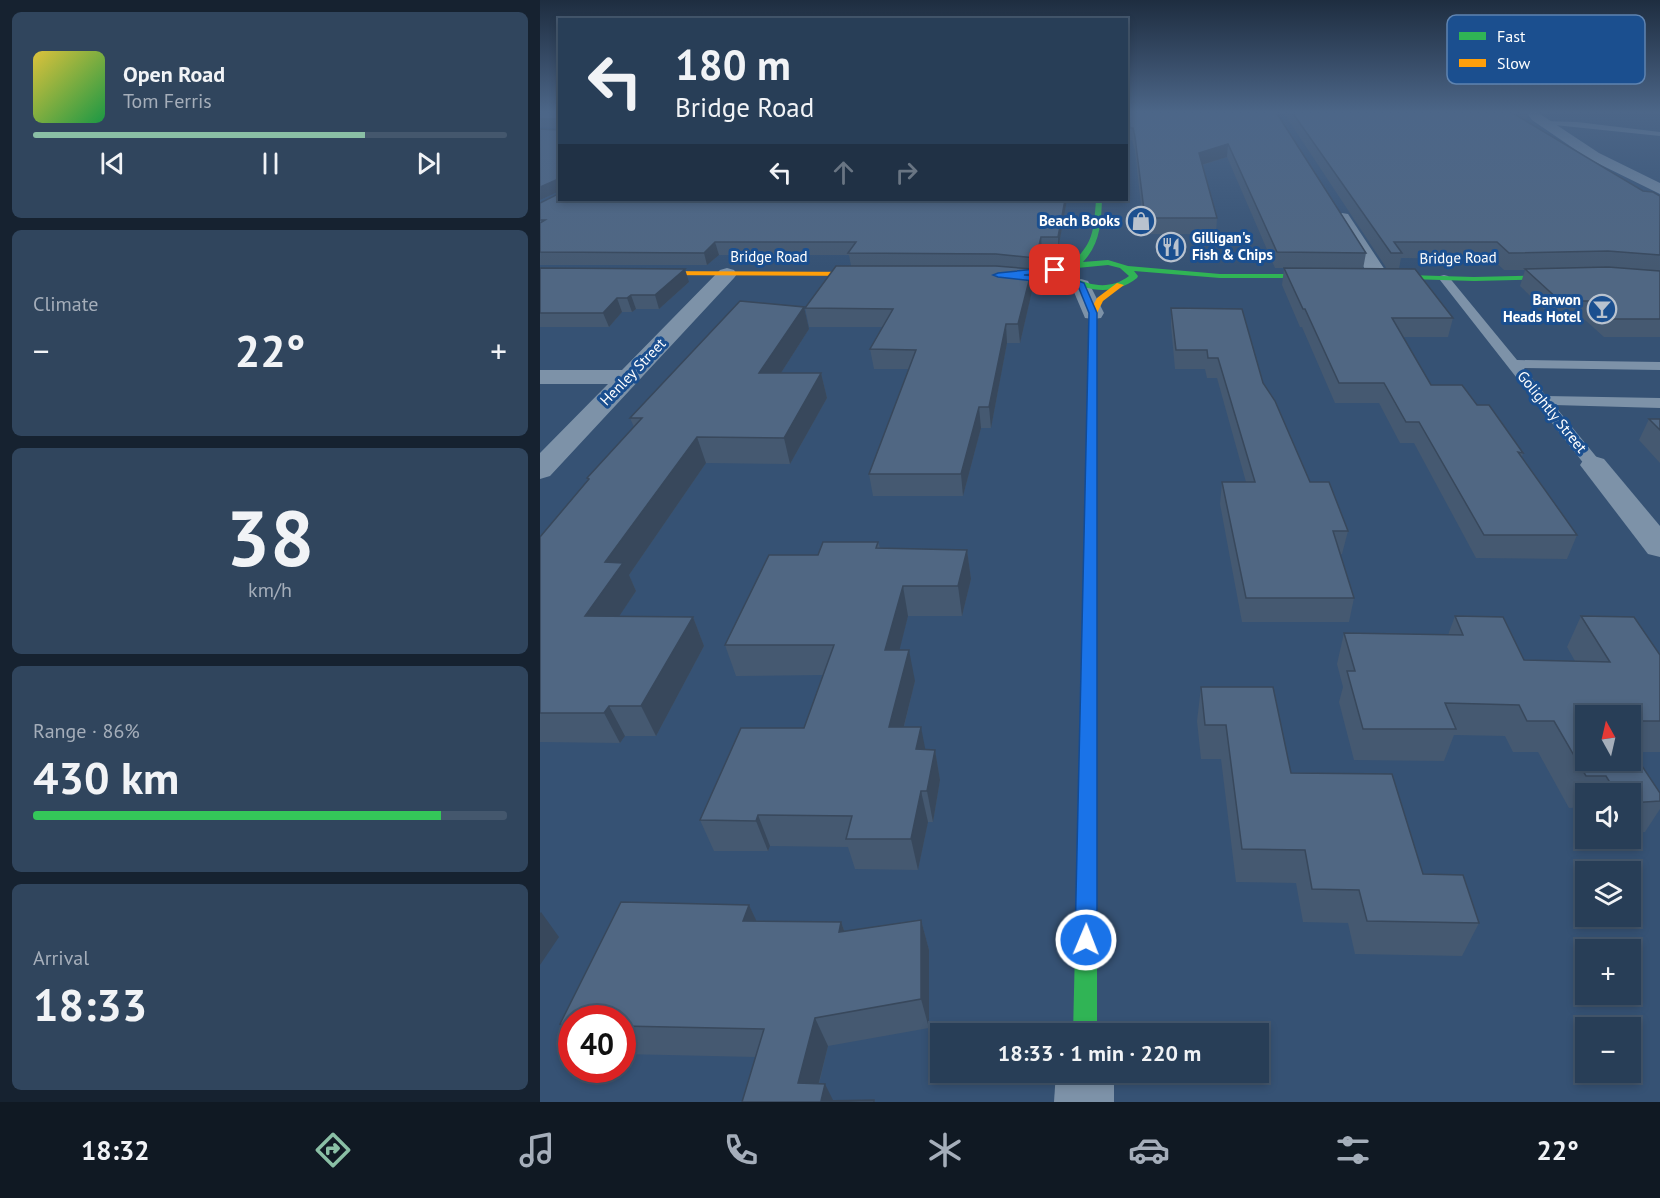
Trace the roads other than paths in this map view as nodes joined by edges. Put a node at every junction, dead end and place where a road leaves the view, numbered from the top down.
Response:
1 (1609, 163) edge
2 (1660, 189) edge
3 (1099, 201) edge
4 (1336, 209) edge
5 (1095, 245) junction
6 (1123, 266) junction
7 (1660, 272) edge
8 (633, 273) edge
9 (727, 274) junction
10 (893, 274) edge
11 (974, 275) edge
12 (1076, 275) junction
13 (1220, 276) junction
14 (1345, 276) edge
15 (1373, 276) junction
16 (1538, 276) junction
17 (1602, 276) junction
18 (1444, 278) junction
19 (1660, 280) edge
20 (1122, 284) junction
21 (1093, 313) junction
22 (1513, 364) junction
23 (1660, 366) edge
24 (540, 377) edge
25 (629, 377) junction
26 (1542, 400) junction
27 (1660, 403) edge
28 (1594, 465) joint
29 (540, 470) edge
30 (1660, 547) edge
31 (1085, 1023) edge
32 (1085, 1083) edge
33 (1084, 1102) edge

1 - 2 street
3 - 5 main road
4 - 15 street
5 - 6 main road
5 - 12 main road
6 - 12 main road
6 - 13 main road
6 - 20 main road
7 - 17 main road, Bridge Road
8 - 9 main road, Bridge Road
9 - 10 main road, Bridge Road
9 - 25 street, Henley Street
11 - 12 main road
12 - 20 main road
12 - 21 street
13 - 14 main road
13 - 20 main road
15 - 16 main road, Bridge Road
15 - 18 main road, Bridge Road
16 - 17 main road, Bridge Road
16 - 18 main road, Bridge Road
17 - 19 main road, Bridge Road
18 - 22 lane, Golightly Street
20 - 21 main road
21 - 31 main road
22 - 23 lane
22 - 26 lane, Golightly Street
24 - 25 street
25 - 29 street, Henley Street
26 - 27 lane
26 - 28 lane, Golightly Street
28 - 30 street, Golightly Street
32 - 33 street

